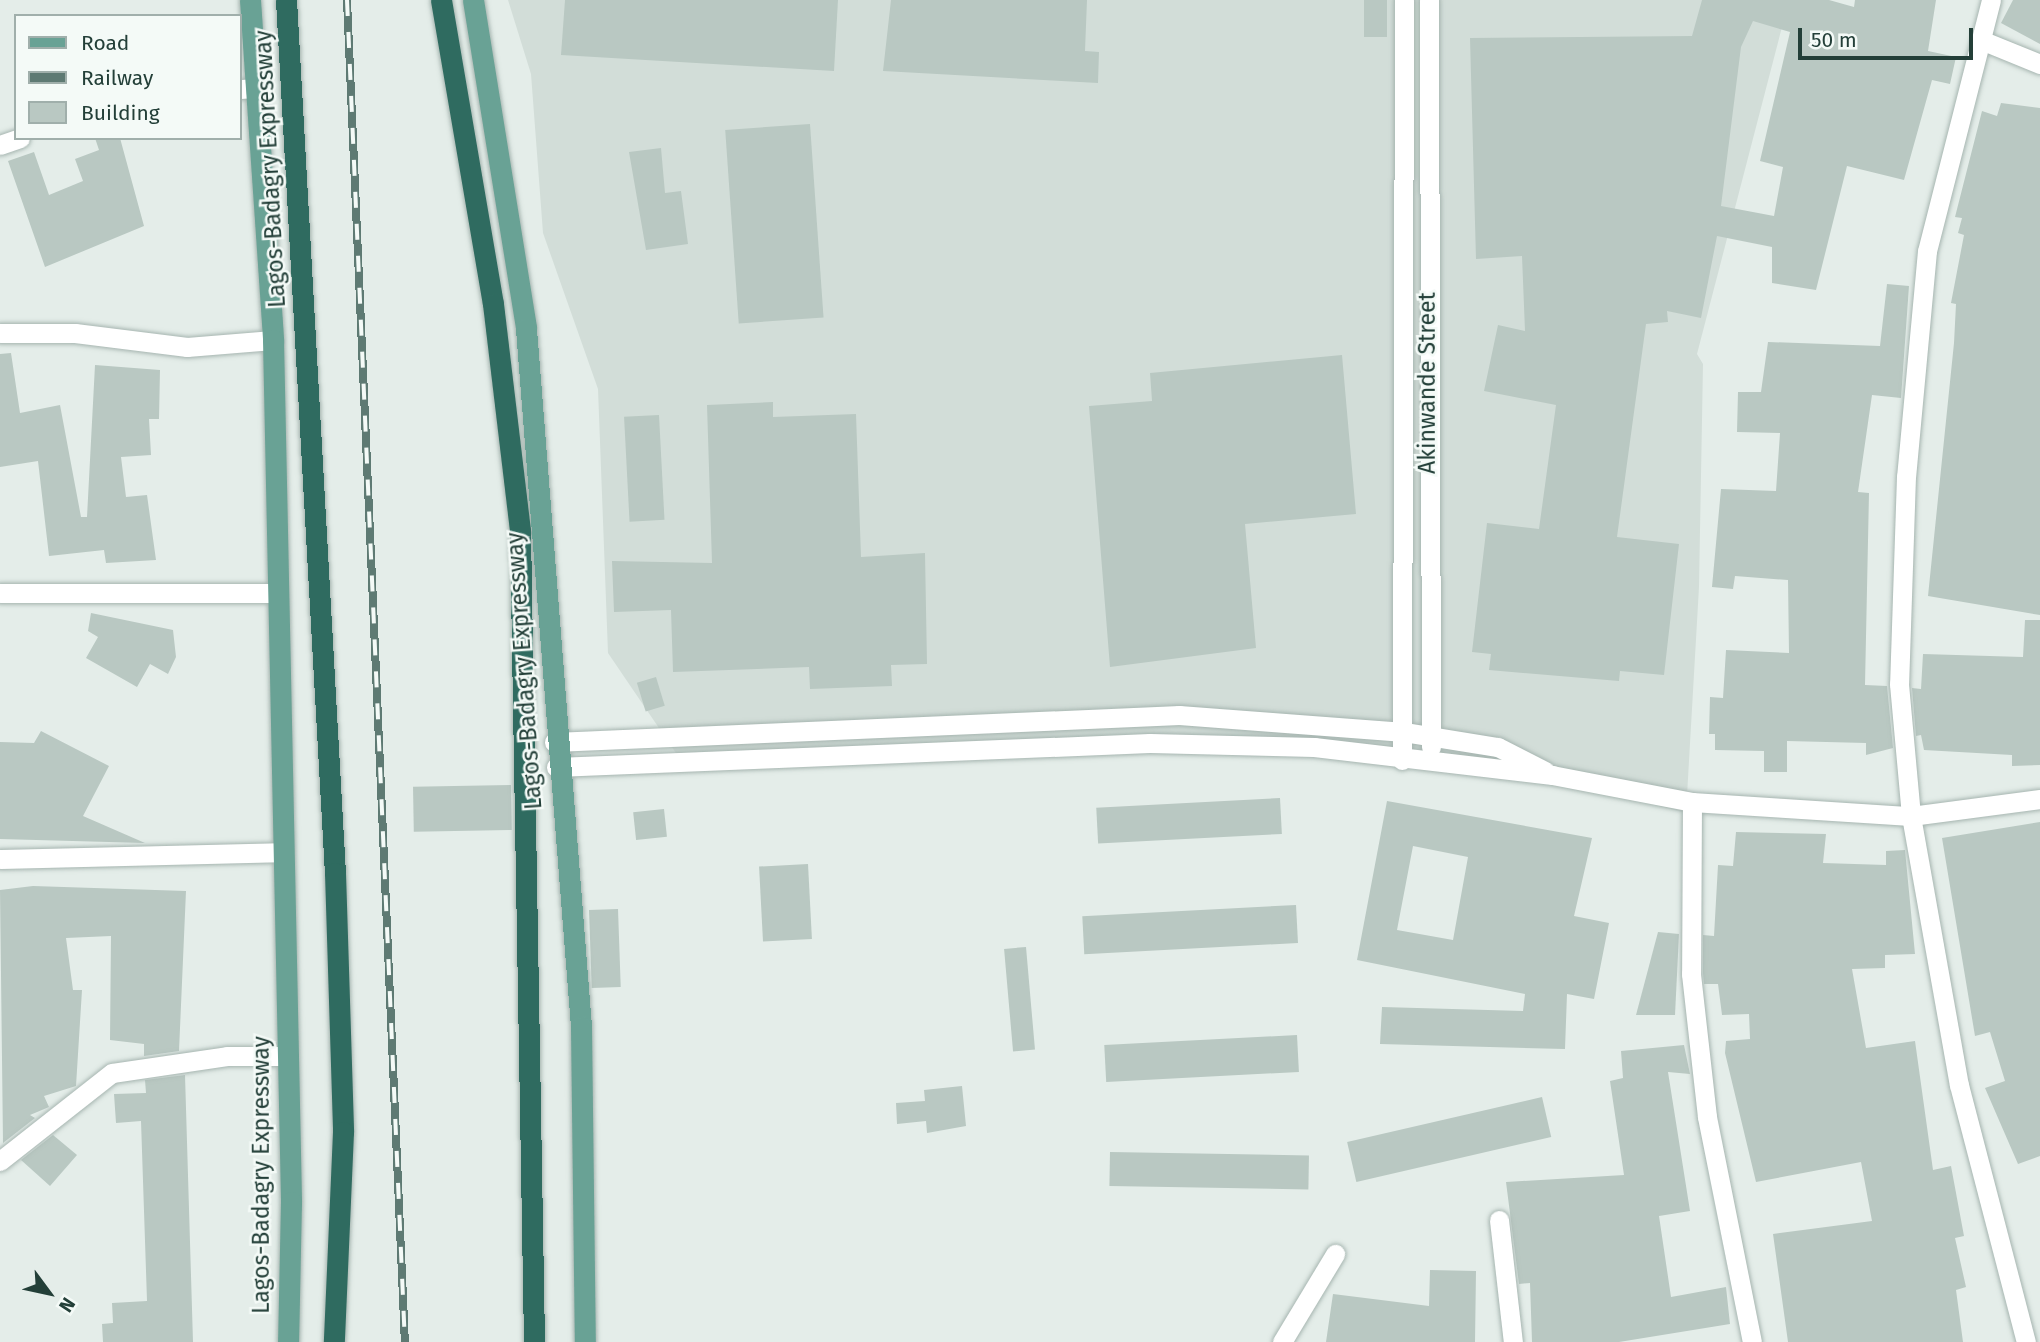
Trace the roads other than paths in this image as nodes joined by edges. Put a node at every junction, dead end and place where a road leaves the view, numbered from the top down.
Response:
1 (250, 0) edge
2 (286, 0) edge
3 (441, 0) edge
4 (473, 0) edge
5 (1404, 0) edge
6 (1429, 0) edge
7 (1991, 0) edge
8 (1981, 40) junction
9 (2040, 64) edge
10 (247, 88) edge
11 (0, 333) edge
12 (273, 340) junction
13 (0, 593) edge
14 (279, 593) junction
15 (1404, 732) junction
16 (1427, 736) junction
17 (554, 742) junction
18 (1402, 760) junction
19 (1436, 765) junction
20 (556, 767) junction
21 (1552, 775) junction
22 (2040, 799) edge
23 (1692, 802) junction
24 (1911, 816) junction
25 (280, 852) junction
26 (0, 859) edge
27 (287, 1056) junction
28 (0, 1161) edge
29 (1499, 1220) dead end
30 (1335, 1254) dead end
31 (288, 1342) edge
32 (334, 1342) edge
33 (534, 1342) edge
34 (585, 1342) edge
35 (1282, 1342) edge
36 (1513, 1342) edge
37 (1752, 1342) edge
38 (2026, 1342) edge

1 - 10 main road, Lagos-Badagry Expressway
2 - 32 highway, Lagos-Badagry Expressway
3 - 33 highway, Lagos-Badagry Expressway
4 - 17 main road, Lagos-Badagry Expressway
5 - 15 street, Akinwande Street
6 - 16 street, Akinwande Street
7 - 8 street
8 - 9 street
8 - 24 street
10 - 12 main road, Lagos-Badagry Expressway
11 - 12 street
12 - 14 main road, Lagos-Badagry Expressway
13 - 14 street
14 - 25 main road, Lagos-Badagry Expressway
15 - 16 street
15 - 17 street
15 - 18 street, Akinwande Street
16 - 19 street, Akinwande Street
16 - 21 street
17 - 20 main road, Lagos-Badagry Expressway
18 - 19 street
18 - 20 street
19 - 21 street
20 - 34 main road, Lagos-Badagry Expressway
21 - 23 street
22 - 24 street
23 - 24 street
23 - 37 street
24 - 38 street
25 - 26 street
25 - 27 main road, Lagos-Badagry Expressway
27 - 28 street
27 - 31 main road, Lagos-Badagry Expressway
29 - 36 street
30 - 35 street

